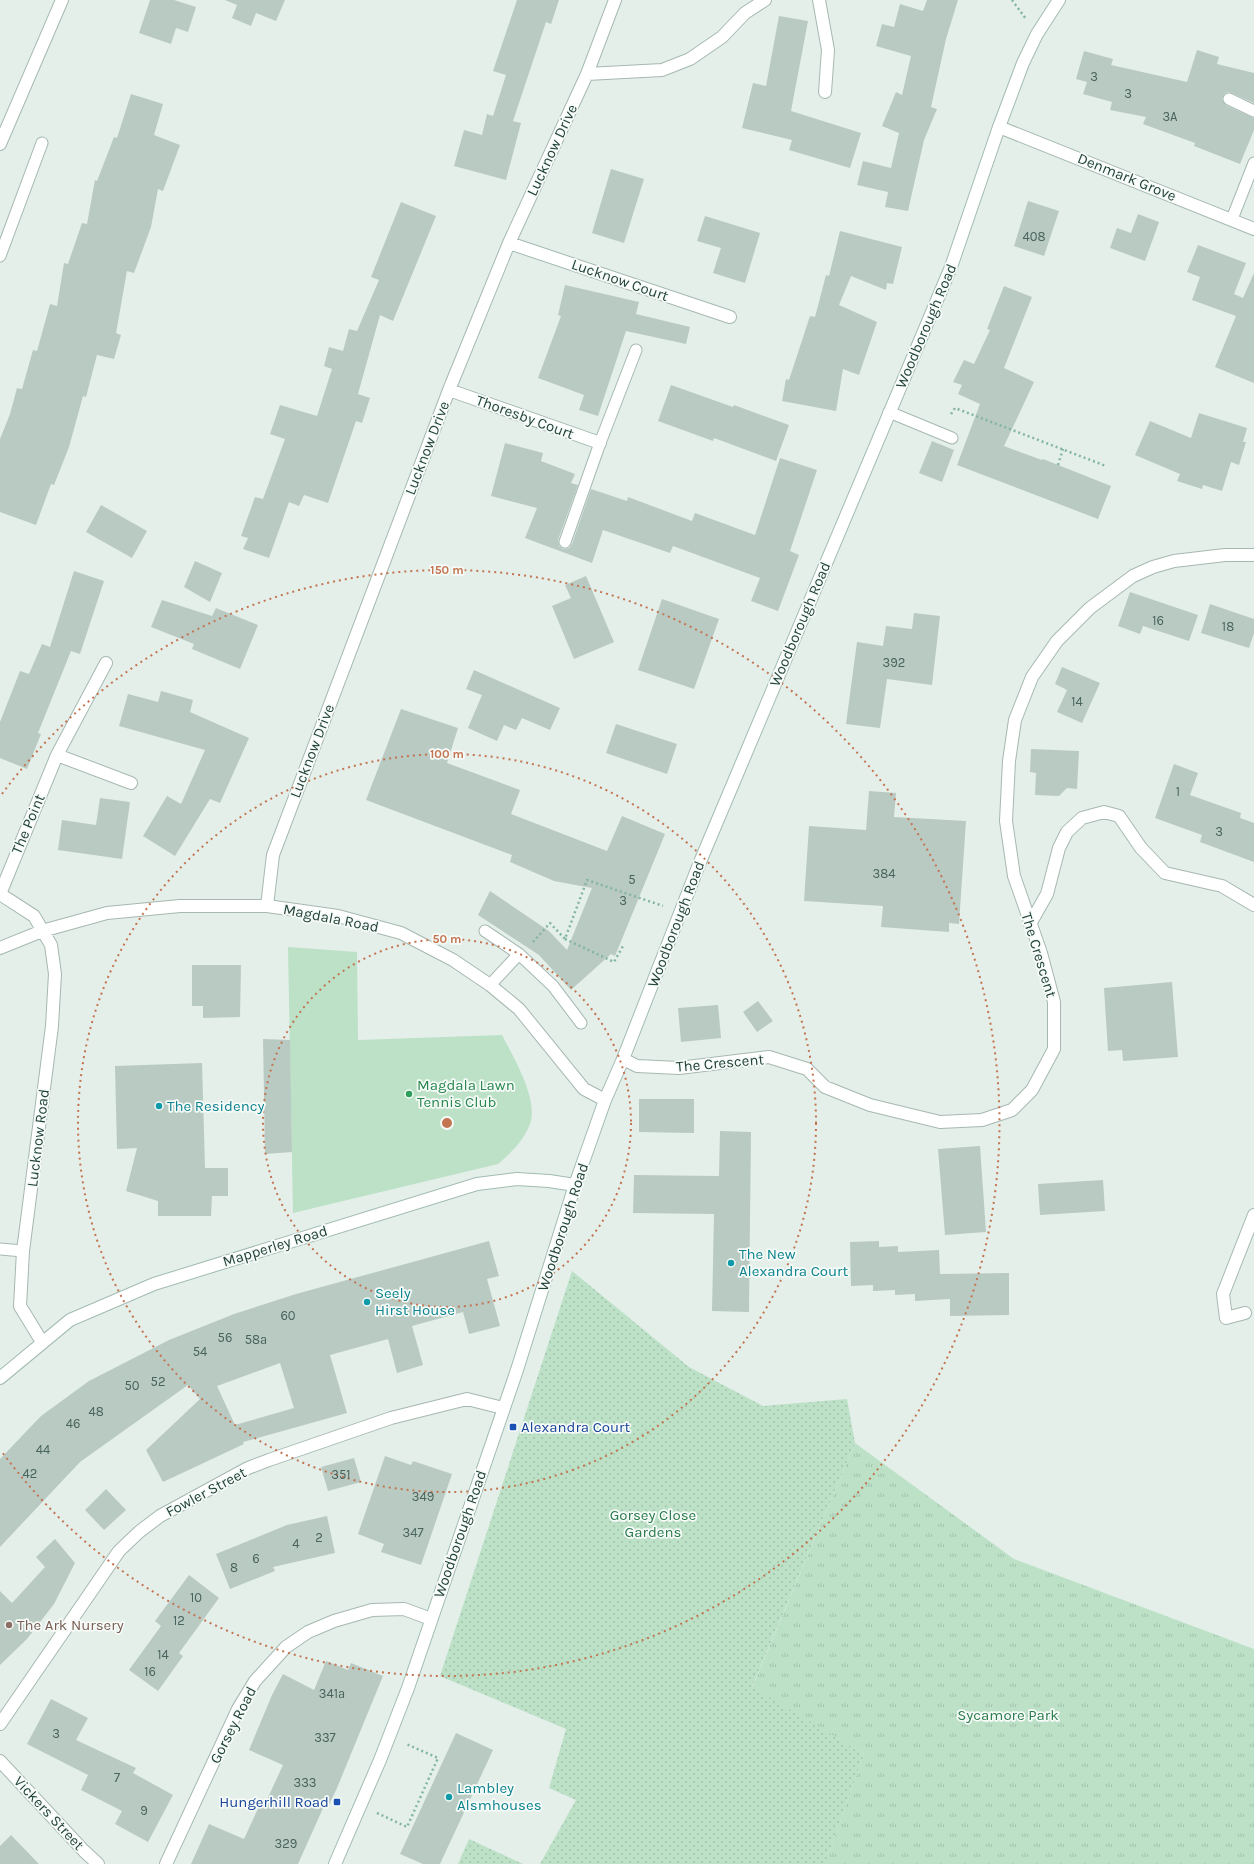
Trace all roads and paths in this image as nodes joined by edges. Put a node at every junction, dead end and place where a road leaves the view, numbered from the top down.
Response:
1 (62, 0) edge
2 (615, 0) edge
3 (764, 0) edge
4 (819, 0) edge
5 (1059, 0) edge
6 (587, 74) junction
7 (825, 92) dead end
8 (1229, 99) dead end
9 (1254, 110) edge
10 (999, 127) junction
11 (42, 143) dead end
12 (0, 144) edge
13 (1254, 163) edge
14 (1232, 219) junction
15 (1254, 229) edge
16 (509, 243) junction
17 (0, 256) edge
18 (730, 317) dead end
19 (636, 350) dead end
20 (449, 390) junction
21 (889, 412) junction
22 (951, 414) dead end
23 (952, 438) dead end
24 (600, 443) junction
25 (1063, 449) junction
26 (1058, 465) dead end
27 (1106, 466) dead end
28 (565, 542) dead end
29 (1254, 556) edge
30 (106, 663) dead end
31 (57, 755) junction
32 (131, 783) dead end
33 (0, 894) edge
34 (654, 903) dead end
35 (1254, 905) edge
36 (267, 906) junction
37 (1030, 924) junction
38 (42, 931) junction
39 (485, 931) dead end
40 (565, 939) junction
41 (530, 946) dead end
42 (623, 946) dead end
43 (0, 948) edge
44 (518, 954) junction
45 (490, 985) junction
46 (581, 1023) dead end
47 (623, 1059) junction
48 (605, 1100) junction
49 (575, 1185) junction
50 (1254, 1215) edge
51 (0, 1249) edge
52 (23, 1251) junction
53 (1245, 1313) dead end
54 (42, 1342) junction
55 (0, 1378) edge
56 (503, 1408) junction
57 (431, 1619) junction
58 (0, 1724) edge
59 (389, 1737) junction
60 (0, 1760) edge
61 (361, 1806) junction
62 (98, 1864) edge
63 (166, 1864) edge
64 (335, 1864) edge

1 - 12 street
2 - 6 street, Lucknow Drive
3 - 6 street
4 - 7 street
5 - 10 street, Woodborough Road
6 - 16 street, Lucknow Drive
8 - 9 lane
10 - 14 street, Denmark Grove
10 - 21 street, Woodborough Road
11 - 17 lane
13 - 14 lane
14 - 15 street, Denmark Grove
16 - 18 street, Lucknow Court
16 - 20 street, Lucknow Drive
19 - 24 lane
20 - 24 street, Thoresby Court
20 - 36 street, Lucknow Drive
21 - 23 lane
21 - 47 street, Woodborough Road
22 - 25 path
24 - 28 lane
25 - 26 path
25 - 27 path
29 - 37 street, The Crescent
30 - 31 street, The Point
31 - 32 street
31 - 33 street, The Point
33 - 38 street, Lucknow Road
34 - 40 path
35 - 37 street
36 - 38 street, Magdala Road
36 - 45 street, Magdala Road
37 - 47 street, The Crescent
38 - 43 street, Magdala Road
38 - 52 street, Lucknow Road
39 - 44 lane
40 - 41 path
40 - 42 path
44 - 45 lane
44 - 46 lane
45 - 48 street, Magdala Road
47 - 48 street, Woodborough Road
48 - 49 street, Woodborough Road
49 - 54 street, Mapperley Road
49 - 56 street, Woodborough Road
50 - 53 street
51 - 52 lane
52 - 54 street, Lucknow Road
54 - 55 street, Mapperley Road
56 - 57 street, Woodborough Road
56 - 58 street, Fowler Street
57 - 59 street, Woodborough Road
57 - 63 street, Gorsey Road
59 - 61 street, Woodborough Road
59 - 61 path
60 - 62 street, Vickers Street
61 - 64 street, Woodborough Road

